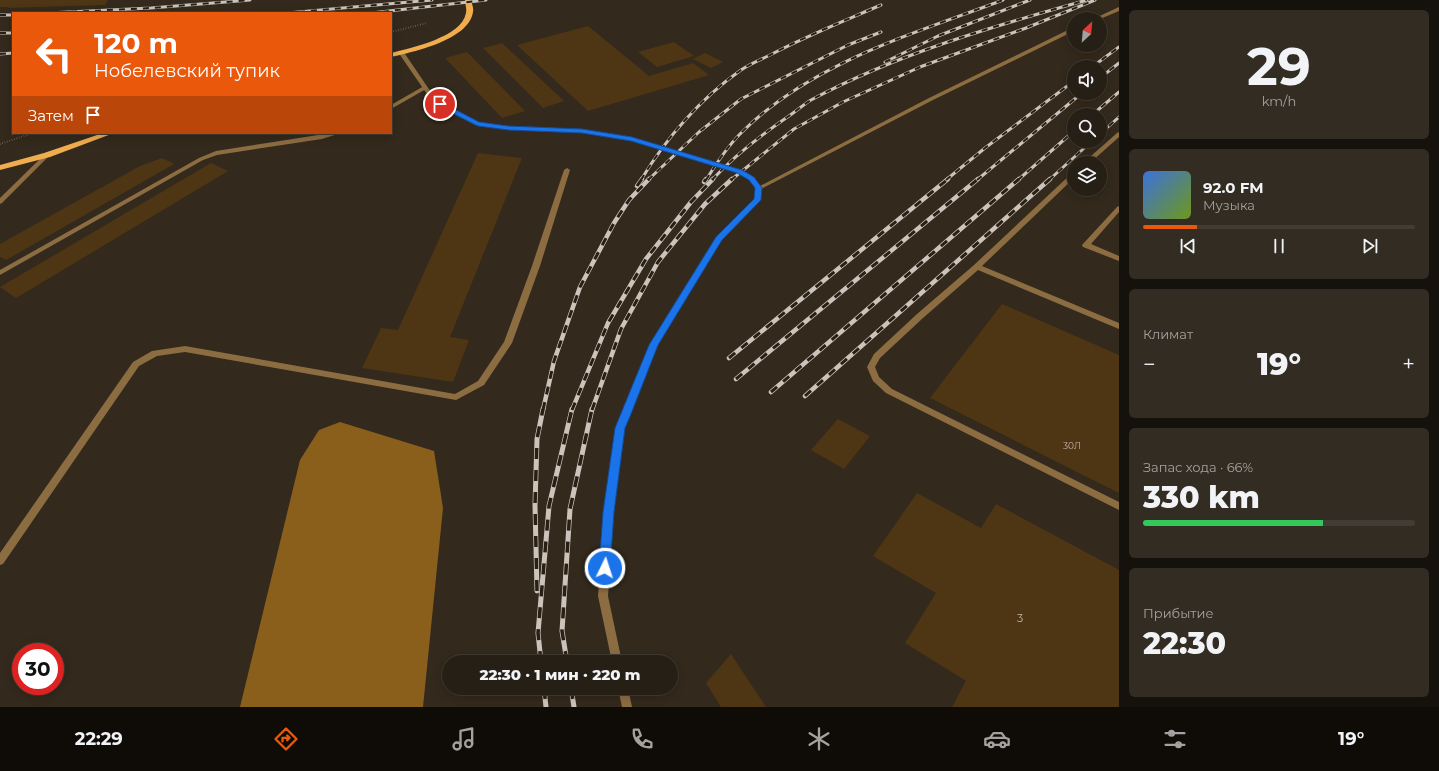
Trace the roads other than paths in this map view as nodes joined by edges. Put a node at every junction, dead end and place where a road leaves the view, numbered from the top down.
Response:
1 (468, 0) edge
2 (1119, 9) edge
3 (1107, 14) edge
4 (1067, 32) edge
5 (401, 52) junction
6 (392, 55) edge
7 (424, 88) junction
8 (392, 106) edge
9 (107, 134) edge
10 (334, 134) edge
11 (1119, 134) edge
12 (47, 155) junction
13 (1094, 156) edge
14 (0, 168) edge
15 (567, 170) dead end
16 (1067, 181) edge
17 (759, 188) junction
18 (0, 202) edge
19 (1119, 208) edge
20 (1119, 259) edge
21 (977, 266) junction
22 (0, 273) edge
23 (1119, 326) edge
24 (1119, 506) edge
25 (0, 561) edge
26 (616, 655) edge
27 (624, 695) edge
28 (627, 707) edge

1 - 5 main road
2 - 3 street
4 - 17 street
5 - 6 main road
5 - 7 street
7 - 8 street
7 - 17 street
9 - 12 main road
10 - 22 street
11 - 13 street
12 - 14 main road
12 - 18 street
15 - 25 street
16 - 21 street
17 - 26 street
19 - 20 street
21 - 23 street
21 - 24 street
27 - 28 street

